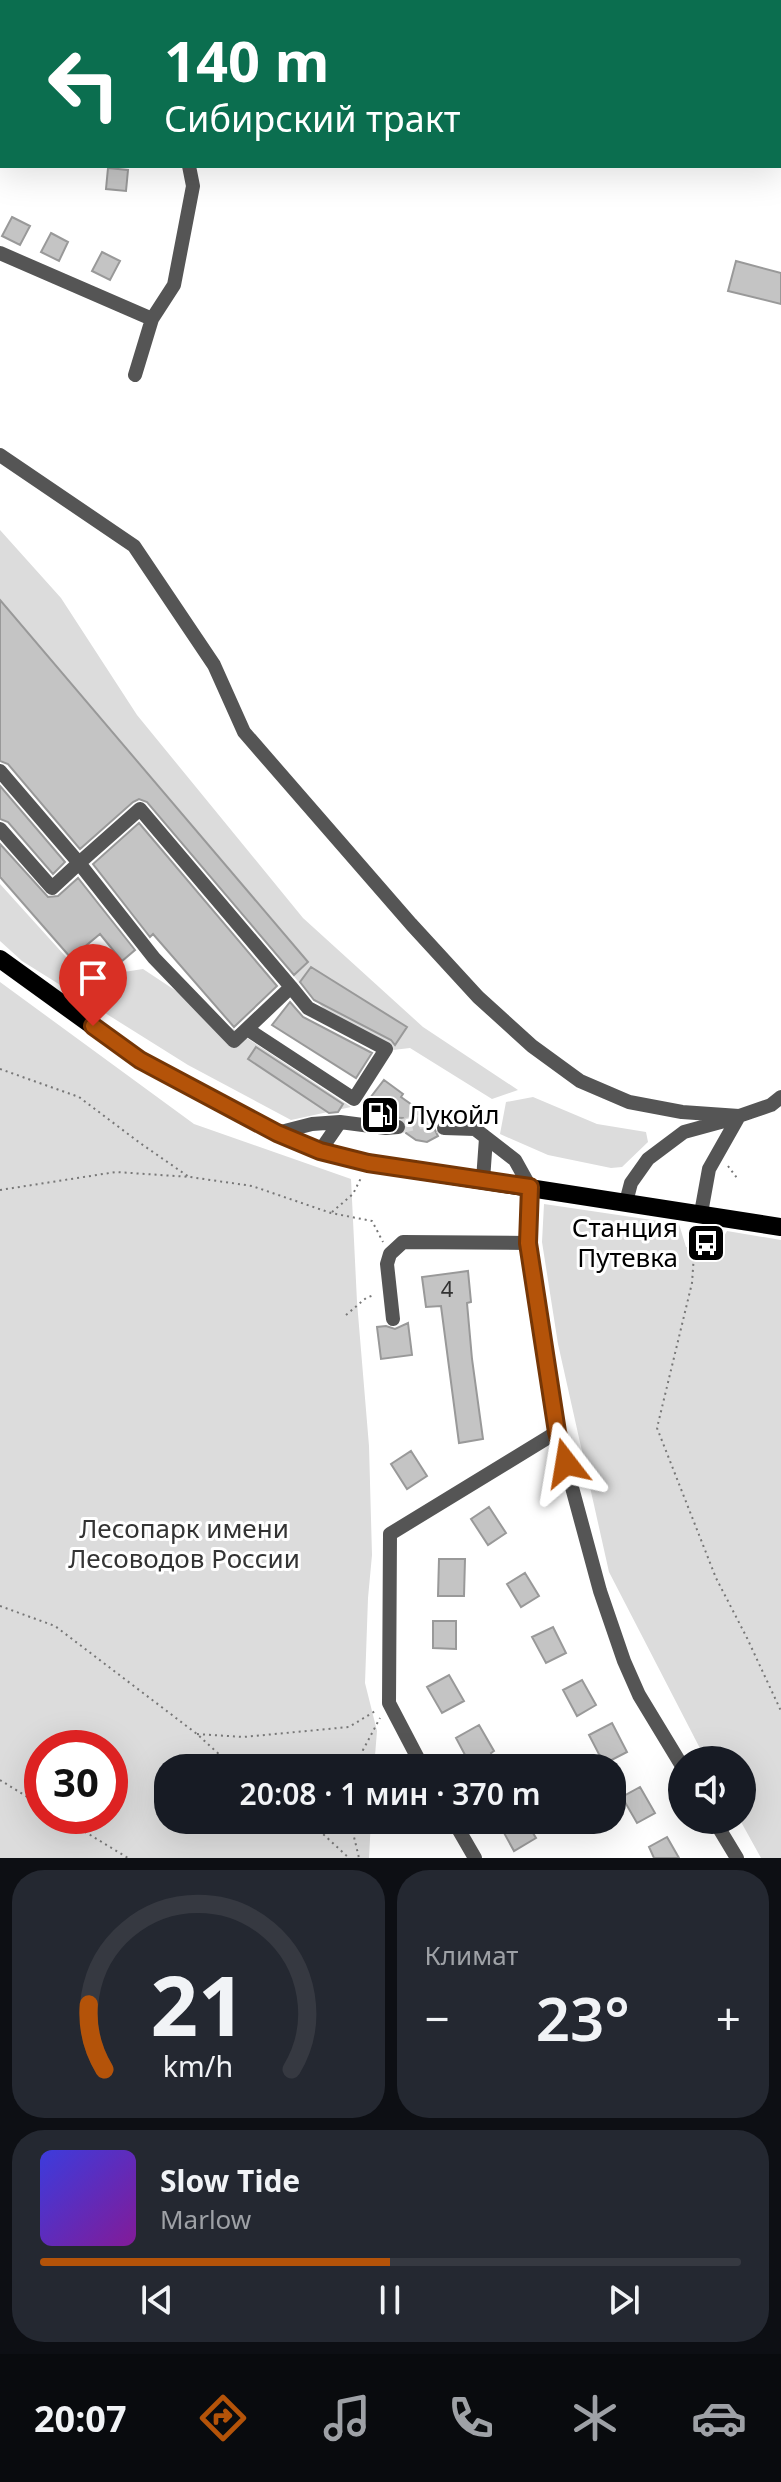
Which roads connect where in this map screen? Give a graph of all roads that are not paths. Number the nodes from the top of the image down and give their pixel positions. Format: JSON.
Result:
{"nodes":[{"id":1,"x":189,"y":168,"type":"edge"},
{"id":2,"x":0,"y":253,"type":"edge"},
{"id":3,"x":152,"y":319,"type":"junction"},
{"id":4,"x":135,"y":375,"type":"dead end"},
{"id":5,"x":0,"y":455,"type":"edge"},
{"id":6,"x":0,"y":771,"type":"edge"},
{"id":7,"x":0,"y":829,"type":"edge"},
{"id":8,"x":79,"y":863,"type":"junction"},
{"id":9,"x":0,"y":959,"type":"edge"},
{"id":10,"x":291,"y":987,"type":"junction"},
{"id":11,"x":247,"y":1029,"type":"junction"},
{"id":12,"x":781,"y":1097,"type":"edge"},
{"id":13,"x":739,"y":1116,"type":"junction"},
{"id":14,"x":340,"y":1122,"type":"junction"},
{"id":15,"x":398,"y":1127,"type":"tunnel mouth"},
{"id":16,"x":444,"y":1128,"type":"tunnel mouth"},
{"id":17,"x":277,"y":1133,"type":"junction"},
{"id":18,"x":486,"y":1138,"type":"junction"},
{"id":19,"x":320,"y":1151,"type":"junction"},
{"id":20,"x":483,"y":1180,"type":"junction"},
{"id":21,"x":530,"y":1187,"type":"junction"},
{"id":22,"x":626,"y":1202,"type":"junction"},
{"id":23,"x":701,"y":1213,"type":"junction"},
{"id":24,"x":781,"y":1227,"type":"edge"},
{"id":25,"x":528,"y":1243,"type":"junction"},
{"id":26,"x":393,"y":1319,"type":"dead end"},
{"id":27,"x":557,"y":1432,"type":"junction"},
{"id":28,"x":670,"y":1746,"type":"edge"},
{"id":29,"x":416,"y":1754,"type":"edge"},
{"id":30,"x":461,"y":1834,"type":"edge"},
{"id":31,"x":722,"y":1834,"type":"edge"},
{"id":32,"x":475,"y":1858,"type":"edge"},
{"id":33,"x":737,"y":1858,"type":"edge"}],
"edges":[{"from":1,"to":3,"type":"street"},
{"from":2,"to":3,"type":"street"},
{"from":3,"to":4,"type":"street"},
{"from":5,"to":13,"type":"street"},
{"from":6,"to":8,"type":"street"},
{"from":7,"to":8,"type":"street"},
{"from":8,"to":10,"type":"street"},
{"from":8,"to":11,"type":"street"},
{"from":9,"to":17,"type":"main road"},
{"from":10,"to":11,"type":"street"},
{"from":10,"to":11,"type":"street"},
{"from":12,"to":13,"type":"street"},
{"from":13,"to":22,"type":"street"},
{"from":13,"to":23,"type":"street"},
{"from":14,"to":15,"type":"street"},
{"from":14,"to":17,"type":"street"},
{"from":14,"to":19,"type":"street"},
{"from":16,"to":18,"type":"street"},
{"from":17,"to":19,"type":"main road"},
{"from":18,"to":20,"type":"street"},
{"from":18,"to":21,"type":"street"},
{"from":19,"to":20,"type":"main road"},
{"from":20,"to":21,"type":"main road"},
{"from":21,"to":22,"type":"main road"},
{"from":21,"to":25,"type":"street"},
{"from":22,"to":23,"type":"main road"},
{"from":23,"to":24,"type":"main road"},
{"from":25,"to":26,"type":"street"},
{"from":25,"to":27,"type":"street"},
{"from":27,"to":28,"type":"street"},
{"from":27,"to":29,"type":"street"},
{"from":30,"to":32,"type":"street"},
{"from":31,"to":33,"type":"street"}]}
